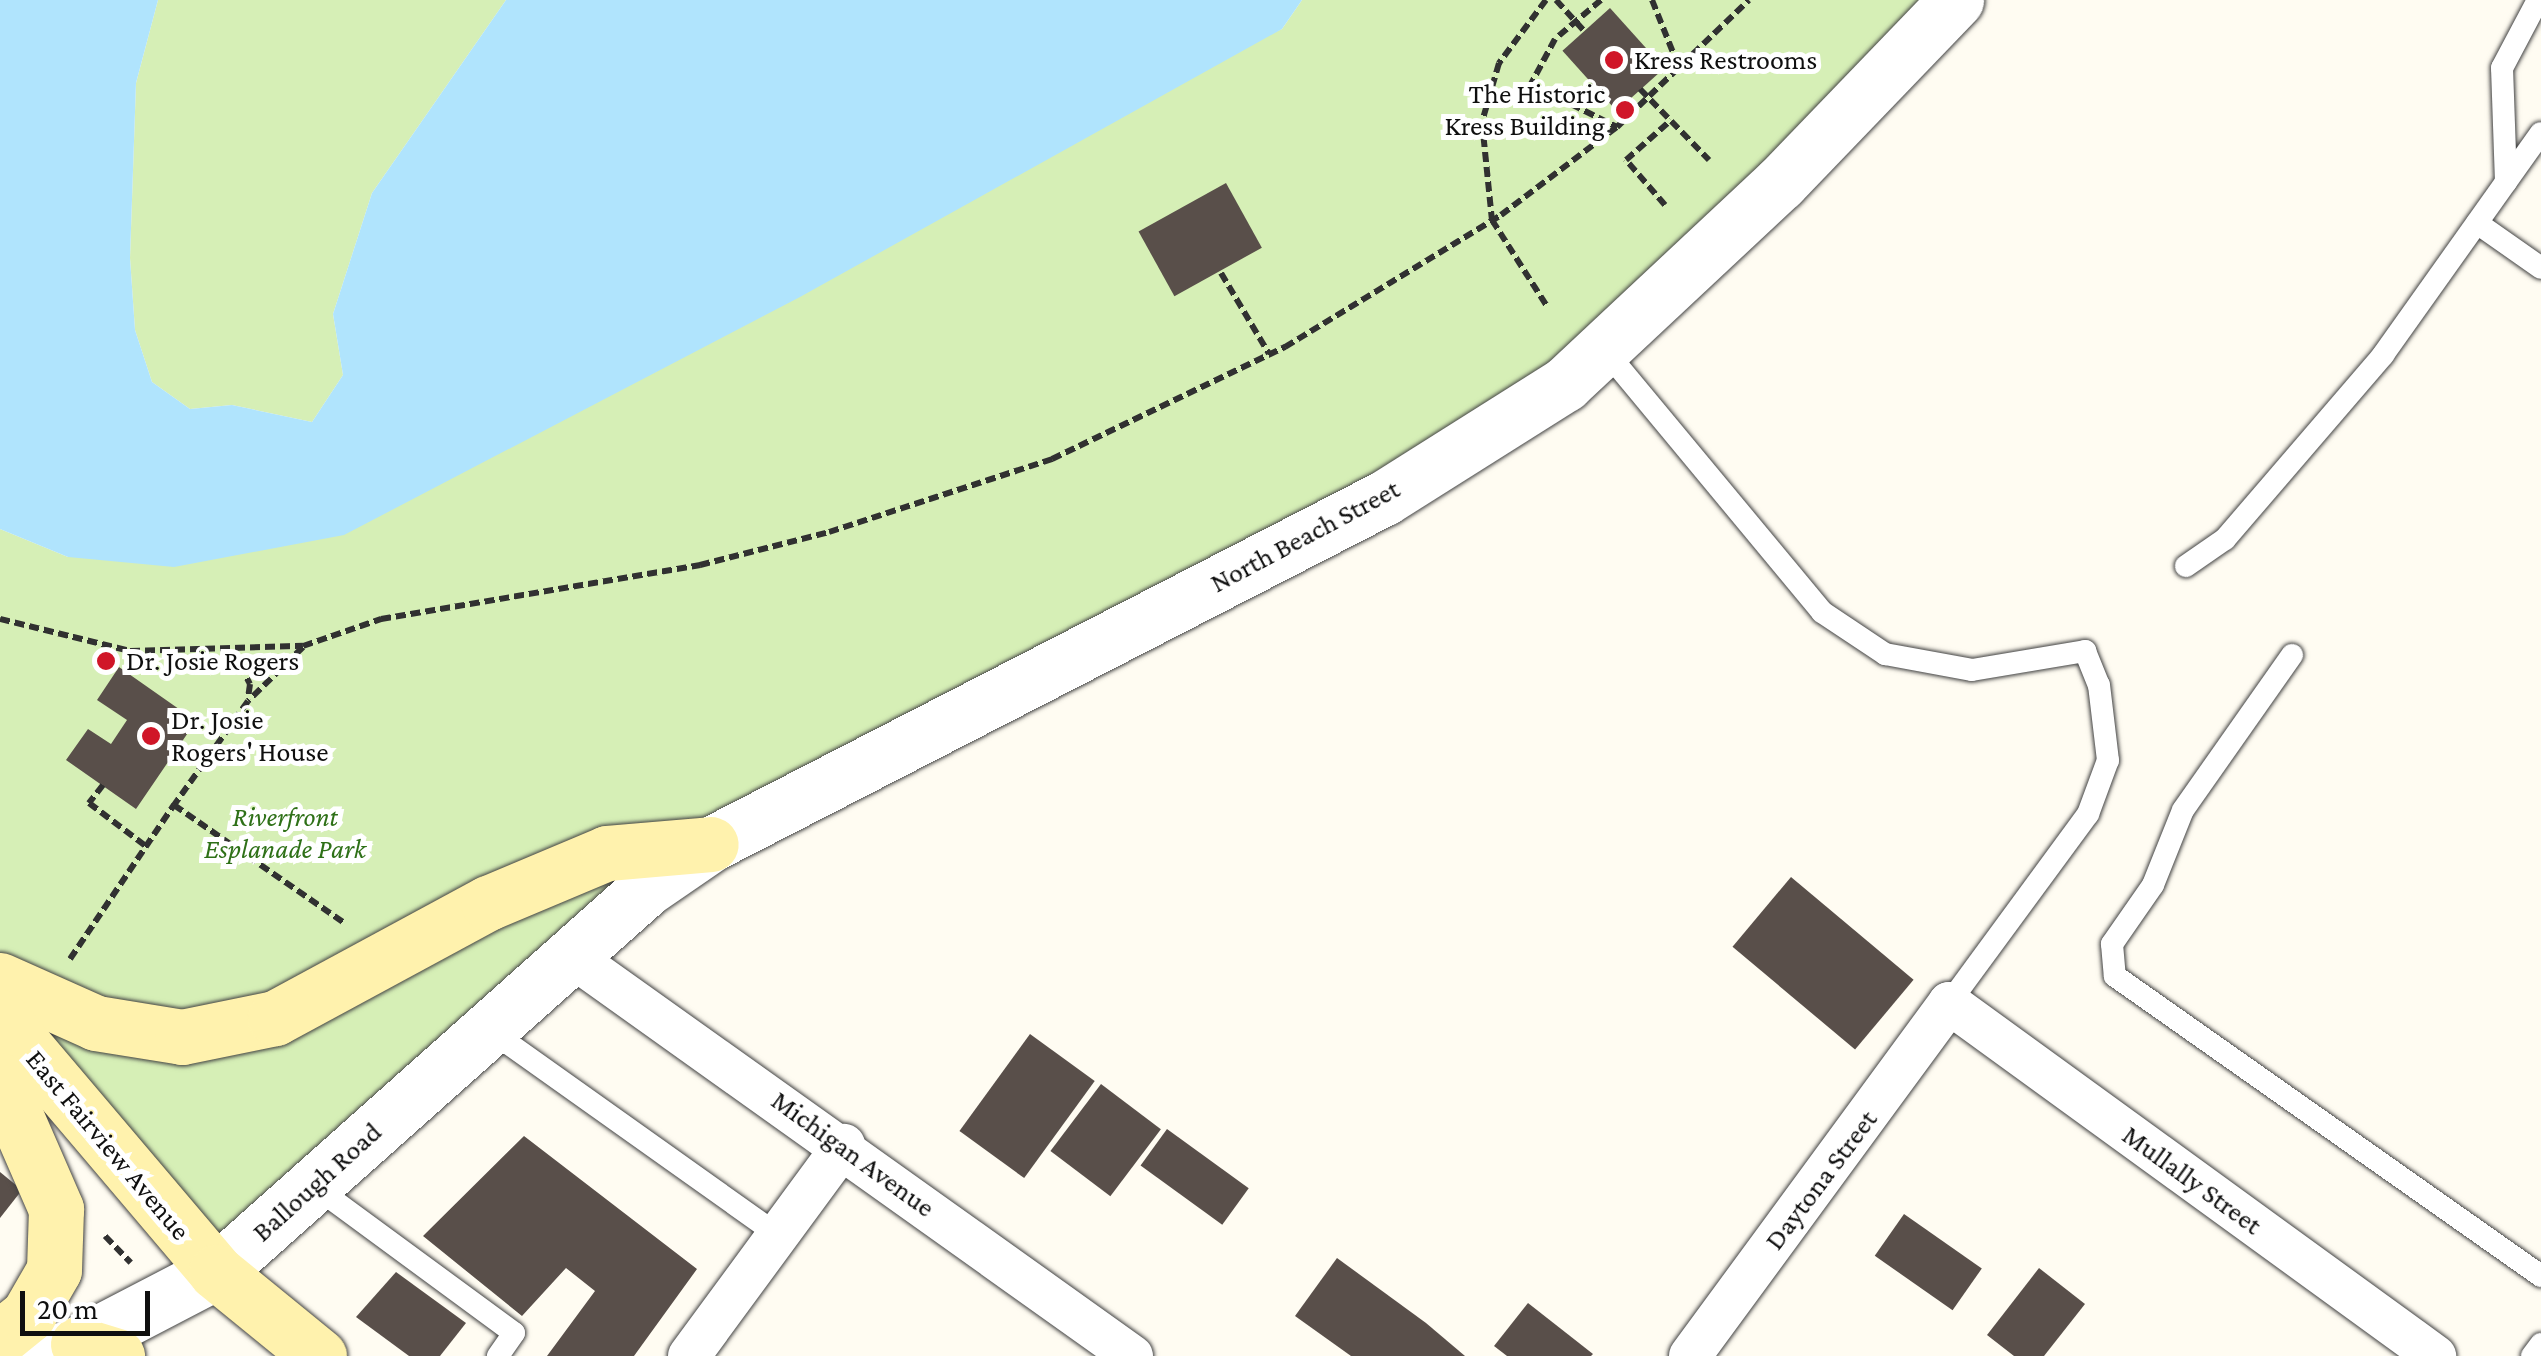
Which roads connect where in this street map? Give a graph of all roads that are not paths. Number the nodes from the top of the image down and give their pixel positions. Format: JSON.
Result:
{"nodes":[{"id":1,"x":1956,"y":0,"type":"edge"},
{"id":2,"x":2538,"y":0,"type":"edge"},
{"id":3,"x":2541,"y":133,"type":"edge"},
{"id":4,"x":2506,"y":182,"type":"junction"},
{"id":5,"x":2477,"y":223,"type":"junction"},
{"id":6,"x":2541,"y":268,"type":"edge"},
{"id":7,"x":1603,"y":348,"type":"junction"},
{"id":8,"x":2186,"y":566,"type":"dead end"},
{"id":9,"x":2292,"y":655,"type":"dead end"},
{"id":10,"x":710,"y":844,"type":"junction"},
{"id":11,"x":570,"y":956,"type":"junction"},
{"id":12,"x":0,"y":980,"type":"edge"},
{"id":13,"x":1949,"y":1003,"type":"junction"},
{"id":14,"x":0,"y":1017,"type":"edge"},
{"id":15,"x":488,"y":1028,"type":"junction"},
{"id":16,"x":0,"y":1080,"type":"edge"},
{"id":17,"x":844,"y":1146,"type":"junction"},
{"id":18,"x":313,"y":1185,"type":"junction"},
{"id":19,"x":778,"y":1235,"type":"junction"},
{"id":20,"x":216,"y":1272,"type":"junction"},
{"id":21,"x":2541,"y":1276,"type":"edge"},
{"id":22,"x":0,"y":1338,"type":"edge"},
{"id":23,"x":2541,"y":1344,"type":"edge"},
{"id":24,"x":74,"y":1352,"type":"edge"},
{"id":25,"x":319,"y":1356,"type":"edge"},
{"id":26,"x":498,"y":1356,"type":"edge"},
{"id":27,"x":689,"y":1356,"type":"edge"},
{"id":28,"x":1132,"y":1356,"type":"edge"},
{"id":29,"x":1690,"y":1356,"type":"edge"},
{"id":30,"x":2435,"y":1356,"type":"edge"},
{"id":31,"x":2532,"y":1356,"type":"edge"}],
"edges":[{"from":1,"to":7,"type":"street","name":"North Beach Street"},
{"from":2,"to":4,"type":"lane"},
{"from":3,"to":4,"type":"lane"},
{"from":4,"to":5,"type":"lane"},
{"from":5,"to":6,"type":"lane"},
{"from":5,"to":8,"type":"lane"},
{"from":7,"to":10,"type":"street","name":"North Beach Street"},
{"from":7,"to":13,"type":"lane"},
{"from":9,"to":21,"type":"lane"},
{"from":10,"to":11,"type":"street","name":"North Beach Street"},
{"from":10,"to":12,"type":"main road"},
{"from":11,"to":15,"type":"street","name":"Ballough Road"},
{"from":11,"to":17,"type":"street","name":"Michigan Avenue"},
{"from":13,"to":29,"type":"street","name":"Daytona Street"},
{"from":13,"to":30,"type":"street","name":"Mullally Street"},
{"from":14,"to":20,"type":"main road","name":"East Fairview Avenue"},
{"from":15,"to":18,"type":"street","name":"Ballough Road"},
{"from":15,"to":19,"type":"lane"},
{"from":16,"to":22,"type":"main road"},
{"from":17,"to":19,"type":"street"},
{"from":17,"to":28,"type":"street","name":"Michigan Avenue"},
{"from":18,"to":20,"type":"street","name":"Ballough Road"},
{"from":18,"to":26,"type":"lane"},
{"from":19,"to":27,"type":"street"},
{"from":20,"to":24,"type":"street","name":"Ballough Road"},
{"from":20,"to":25,"type":"main road","name":"East Fairview Avenue"},
{"from":23,"to":31,"type":"lane"}]}
